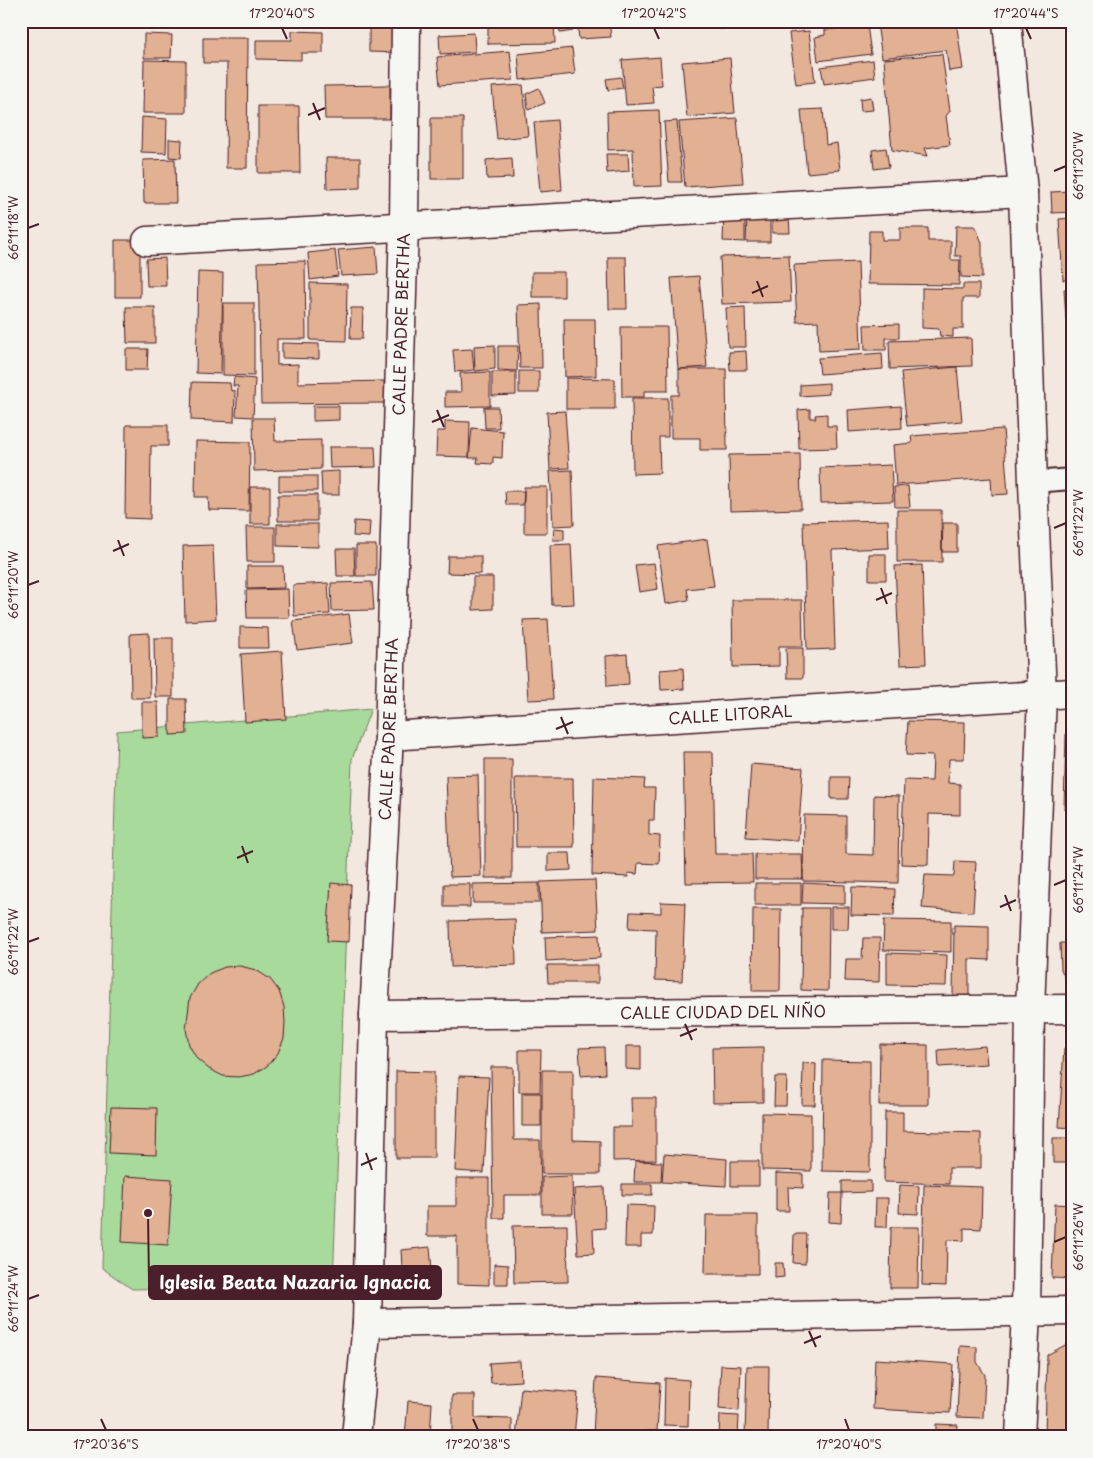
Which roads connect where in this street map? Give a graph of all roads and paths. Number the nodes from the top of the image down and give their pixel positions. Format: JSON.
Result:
{"nodes":[{"id":1,"x":406,"y":21,"type":"edge"},
{"id":2,"x":1007,"y":21,"type":"edge"},
{"id":3,"x":1023,"y":192,"type":"junction"},
{"id":4,"x":404,"y":225,"type":"junction"},
{"id":5,"x":148,"y":241,"type":"dead end"},
{"id":6,"x":1072,"y":479,"type":"edge"},
{"id":7,"x":1033,"y":482,"type":"junction"},
{"id":8,"x":1072,"y":693,"type":"edge"},
{"id":9,"x":1042,"y":695,"type":"junction"},
{"id":10,"x":389,"y":736,"type":"junction"},
{"id":11,"x":1072,"y":1009,"type":"edge"},
{"id":12,"x":1030,"y":1010,"type":"junction"},
{"id":13,"x":374,"y":1015,"type":"junction"},
{"id":14,"x":1026,"y":1312,"type":"junction"},
{"id":15,"x":1072,"y":1312,"type":"edge"},
{"id":16,"x":367,"y":1323,"type":"junction"},
{"id":17,"x":356,"y":1437,"type":"edge"},
{"id":18,"x":1020,"y":1437,"type":"edge"}],
"edges":[{"from":1,"to":4,"type":"street","name":"CALLE PADRE BERTHA"},
{"from":2,"to":3,"type":"street"},
{"from":3,"to":4,"type":"street"},
{"from":3,"to":7,"type":"street"},
{"from":4,"to":5,"type":"street"},
{"from":4,"to":10,"type":"street","name":"CALLE PADRE BERTHA"},
{"from":6,"to":7,"type":"lane"},
{"from":7,"to":9,"type":"street"},
{"from":8,"to":9,"type":"street","name":"CALLE LITORAL"},
{"from":9,"to":10,"type":"street","name":"CALLE LITORAL"},
{"from":9,"to":12,"type":"street"},
{"from":10,"to":13,"type":"street","name":"CALLE PADRE BERTHA"},
{"from":11,"to":12,"type":"street","name":"CALLE CIUDAD DEL NIÑO"},
{"from":12,"to":13,"type":"street","name":"CALLE CIUDAD DEL NIÑO"},
{"from":12,"to":14,"type":"street"},
{"from":13,"to":16,"type":"street","name":"CALLE PADRE BERTHA"},
{"from":14,"to":15,"type":"street"},
{"from":14,"to":16,"type":"street"},
{"from":14,"to":18,"type":"street"},
{"from":16,"to":17,"type":"street","name":"CALLE PADRE BERTHA"}]}
